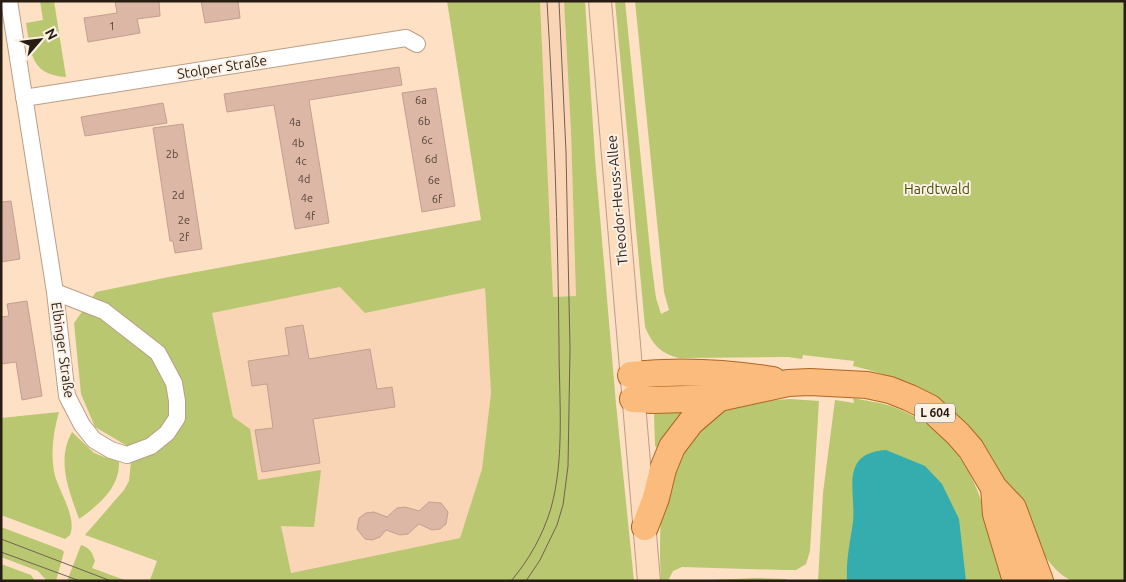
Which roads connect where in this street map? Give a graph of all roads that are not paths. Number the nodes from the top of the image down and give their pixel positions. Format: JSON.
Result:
{"nodes":[{"id":1,"x":9,"y":1,"type":"edge"},
{"id":2,"x":600,"y":1,"type":"edge"},
{"id":3,"x":418,"y":44,"type":"dead end"},
{"id":4,"x":24,"y":98,"type":"junction"},
{"id":5,"x":55,"y":292,"type":"junction"},
{"id":6,"x":799,"y":382,"type":"junction"},
{"id":7,"x":632,"y":387,"type":"junction"},
{"id":8,"x":719,"y":398,"type":"junction"},
{"id":9,"x":994,"y":488,"type":"junction"},
{"id":10,"x":645,"y":527,"type":"junction"},
{"id":11,"x":1036,"y":570,"type":"edge"},
{"id":12,"x":649,"y":581,"type":"edge"},
{"id":13,"x":1016,"y":581,"type":"edge"},
{"id":14,"x":1058,"y":581,"type":"edge"}],
"edges":[{"from":1,"to":4,"type":"street","name":"Elbinger Straße"},
{"from":2,"to":7,"type":"main road","name":"Theodor-Heuss-Allee"},
{"from":3,"to":4,"type":"street","name":"Stolper Straße"},
{"from":4,"to":5,"type":"street","name":"Elbinger Straße"},
{"from":5,"to":5,"type":"street","name":"Elbinger Straße"},
{"from":6,"to":7,"type":"main road","number":"L 604"},
{"from":6,"to":8,"type":"main road","number":"L 604"},
{"from":6,"to":9,"type":"main road","number":"L 604"},
{"from":7,"to":8,"type":"main road","number":"L 604"},
{"from":7,"to":10,"type":"main road","name":"Theodor-Heuss-Allee"},
{"from":8,"to":10,"type":"main road","number":"L 604"},
{"from":9,"to":11,"type":"main road","number":"L 604"},
{"from":9,"to":13,"type":"main road","number":"L 604"},
{"from":10,"to":12,"type":"main road","name":"Theodor-Heuss-Allee"},
{"from":11,"to":14,"type":"main road","number":"L 604"}]}
